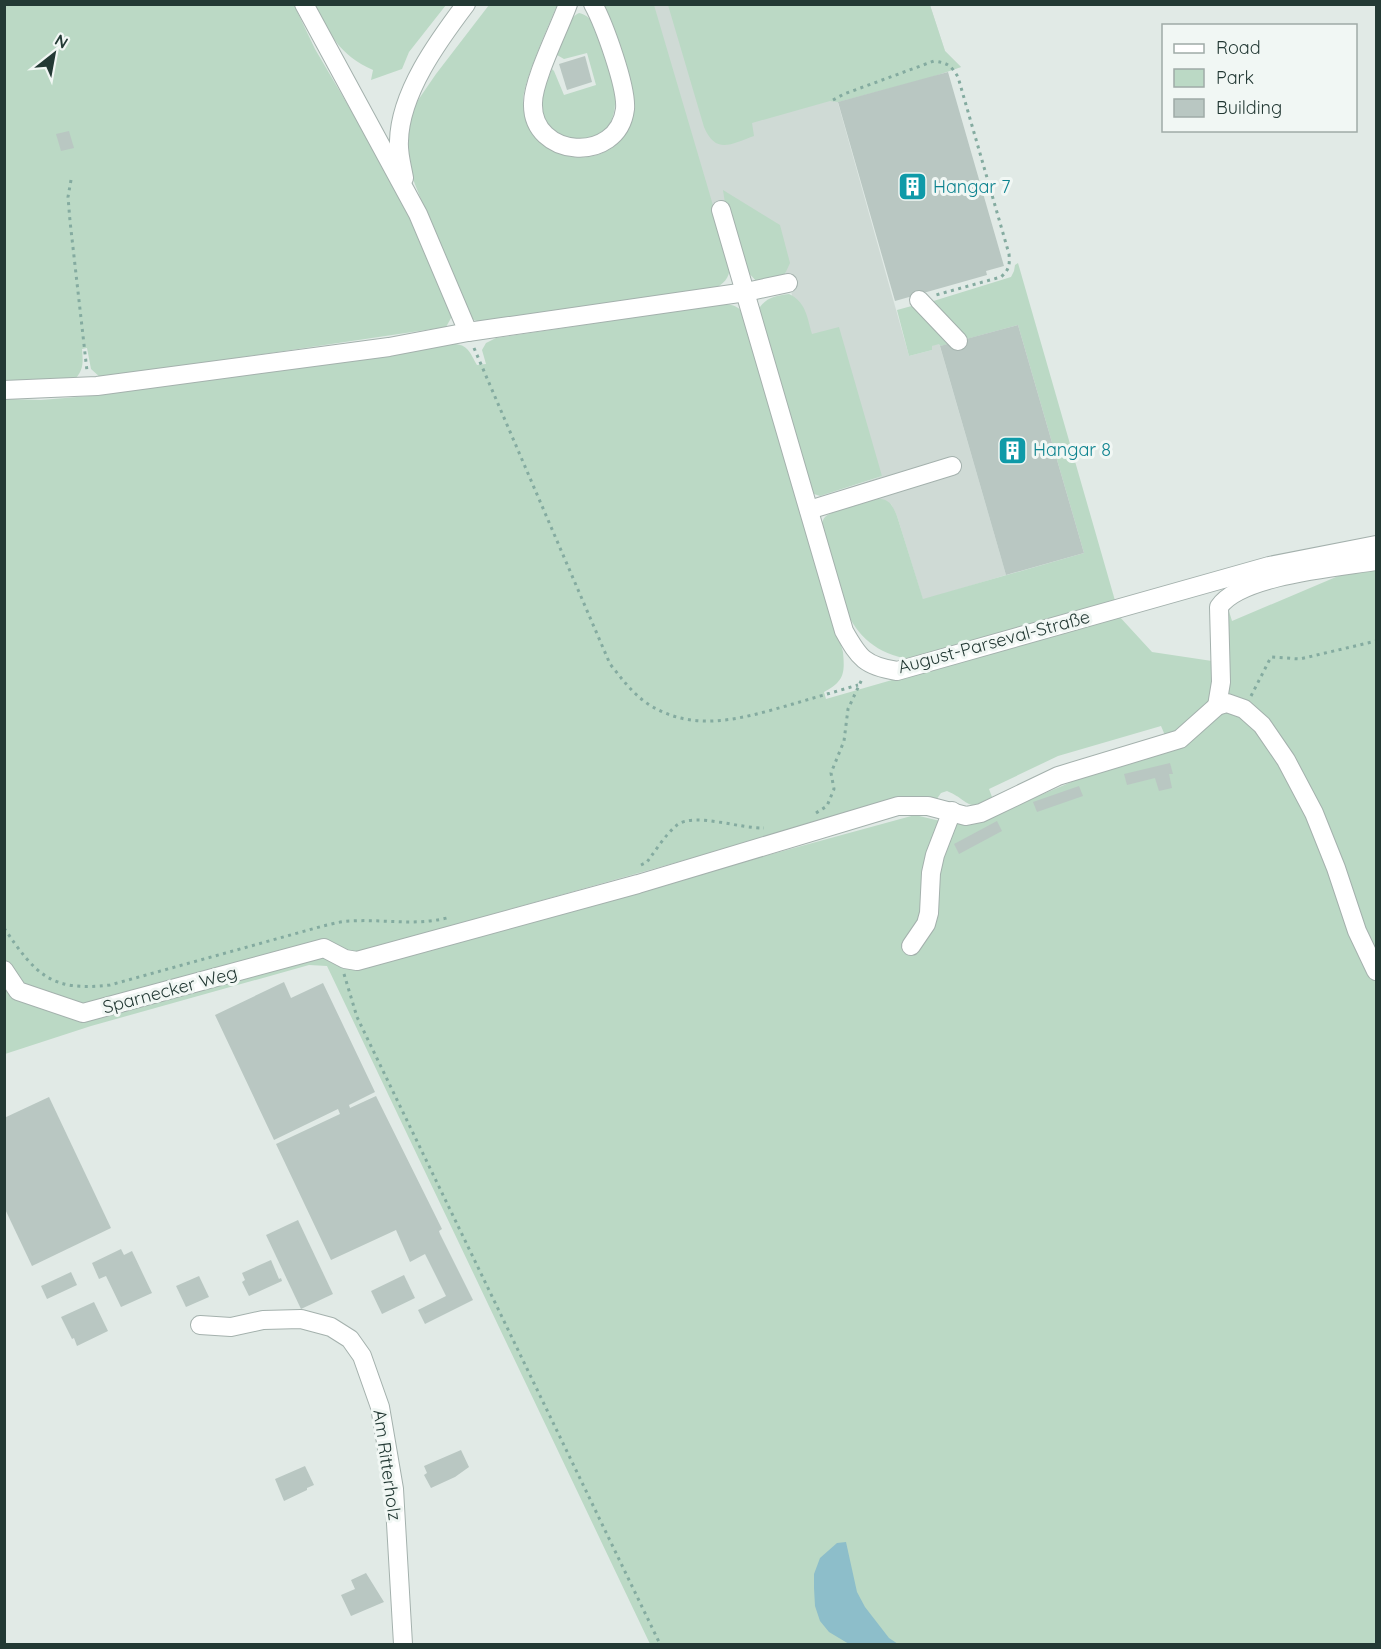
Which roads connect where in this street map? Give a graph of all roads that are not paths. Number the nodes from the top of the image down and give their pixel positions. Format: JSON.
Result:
{"nodes":[{"id":1,"x":304,"y":4,"type":"edge"},
{"id":2,"x":466,"y":4,"type":"edge"},
{"id":3,"x":568,"y":4,"type":"edge"},
{"id":4,"x":593,"y":4,"type":"edge"},
{"id":5,"x":406,"y":192,"type":"junction"},
{"id":6,"x":721,"y":210,"type":"dead end"},
{"id":7,"x":788,"y":283,"type":"dead end"},
{"id":8,"x":746,"y":292,"type":"junction"},
{"id":9,"x":920,"y":300,"type":"road end"},
{"id":10,"x":468,"y":332,"type":"junction"},
{"id":11,"x":958,"y":341,"type":"dead end"},
{"id":12,"x":4,"y":390,"type":"edge"},
{"id":13,"x":952,"y":466,"type":"dead end"},
{"id":14,"x":809,"y":510,"type":"junction"},
{"id":15,"x":1377,"y":545,"type":"edge"},
{"id":16,"x":1377,"y":561,"type":"edge"},
{"id":17,"x":1217,"y":706,"type":"junction"},
{"id":18,"x":952,"y":811,"type":"junction"},
{"id":19,"x":910,"y":946,"type":"dead end"},
{"id":20,"x":4,"y":970,"type":"edge"},
{"id":21,"x":1377,"y":971,"type":"edge"},
{"id":22,"x":200,"y":1325,"type":"dead end"},
{"id":23,"x":404,"y":1644,"type":"edge"}],
"edges":[{"from":1,"to":5,"type":"street"},
{"from":2,"to":5,"type":"street"},
{"from":3,"to":4,"type":"street"},
{"from":5,"to":10,"type":"street"},
{"from":6,"to":8,"type":"street","name":"August-Parseval-Straße"},
{"from":7,"to":8,"type":"street"},
{"from":8,"to":10,"type":"street"},
{"from":8,"to":14,"type":"street","name":"August-Parseval-Straße"},
{"from":9,"to":11,"type":"street"},
{"from":10,"to":12,"type":"street"},
{"from":13,"to":14,"type":"street"},
{"from":14,"to":15,"type":"street","name":"August-Parseval-Straße"},
{"from":16,"to":17,"type":"street"},
{"from":17,"to":18,"type":"street"},
{"from":17,"to":21,"type":"street"},
{"from":18,"to":19,"type":"street"},
{"from":18,"to":20,"type":"street","name":"Sparnecker Weg"},
{"from":22,"to":23,"type":"street","name":"Am Ritterholz"}]}
